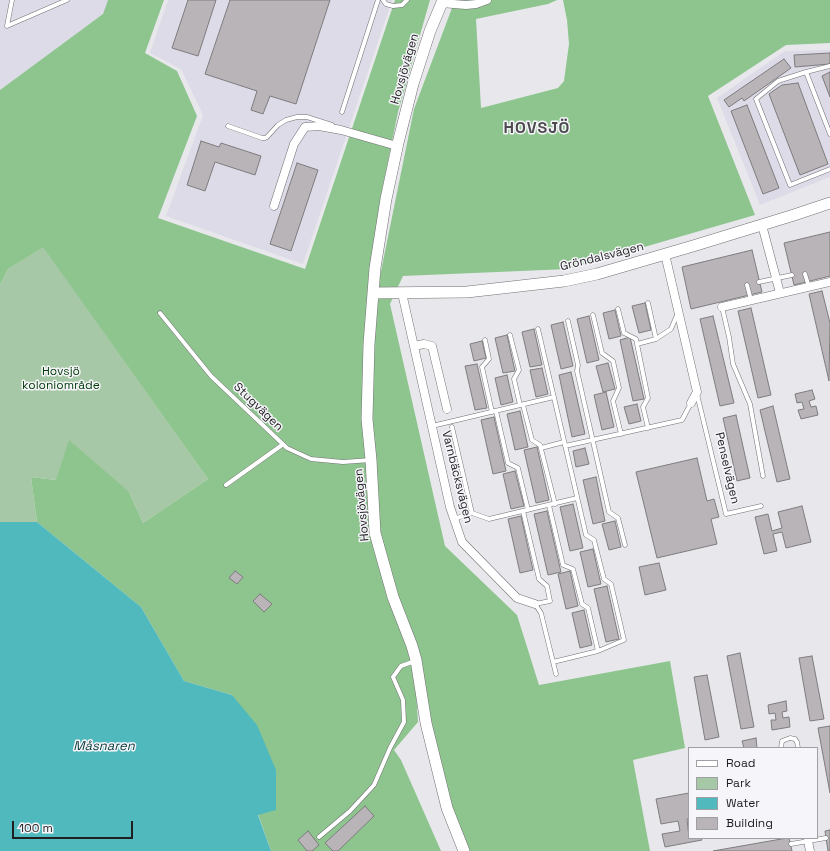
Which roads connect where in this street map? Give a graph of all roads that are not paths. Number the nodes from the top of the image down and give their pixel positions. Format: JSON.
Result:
{"nodes":[{"id":1,"x":12,"y":0,"type":"edge"},
{"id":2,"x":67,"y":0,"type":"edge"},
{"id":3,"x":378,"y":0,"type":"edge"},
{"id":4,"x":383,"y":0,"type":"edge"},
{"id":5,"x":407,"y":0,"type":"edge"},
{"id":6,"x":487,"y":0,"type":"edge"},
{"id":7,"x":442,"y":1,"type":"edge"},
{"id":8,"x":830,"y":66,"type":"edge"},
{"id":9,"x":806,"y":72,"type":"junction"},
{"id":10,"x":342,"y":112,"type":"dead end"},
{"id":11,"x":228,"y":126,"type":"dead end"},
{"id":12,"x":341,"y":130,"type":"junction"},
{"id":13,"x":830,"y":134,"type":"edge"},
{"id":14,"x":397,"y":146,"type":"junction"},
{"id":15,"x":830,"y":169,"type":"edge"},
{"id":16,"x":830,"y":203,"type":"edge"},
{"id":17,"x":274,"y":206,"type":"dead end"},
{"id":18,"x":762,"y":225,"type":"junction"},
{"id":19,"x":665,"y":254,"type":"junction"},
{"id":20,"x":805,"y":274,"type":"dead end"},
{"id":21,"x":792,"y":275,"type":"dead end"},
{"id":22,"x":776,"y":278,"type":"junction"},
{"id":23,"x":759,"y":282,"type":"dead end"},
{"id":24,"x":830,"y":282,"type":"edge"},
{"id":25,"x":747,"y":285,"type":"dead end"},
{"id":26,"x":809,"y":287,"type":"junction"},
{"id":27,"x":373,"y":293,"type":"junction"},
{"id":28,"x":402,"y":293,"type":"junction"},
{"id":29,"x":780,"y":293,"type":"junction"},
{"id":30,"x":751,"y":300,"type":"junction"},
{"id":31,"x":648,"y":303,"type":"dead end"},
{"id":32,"x":722,"y":307,"type":"joint"},
{"id":33,"x":618,"y":309,"type":"dead end"},
{"id":34,"x":160,"y":313,"type":"dead end"},
{"id":35,"x":678,"y":313,"type":"junction"},
{"id":36,"x":593,"y":315,"type":"dead end"},
{"id":37,"x":568,"y":321,"type":"dead end"},
{"id":38,"x":538,"y":329,"type":"dead end"},
{"id":39,"x":510,"y":335,"type":"dead end"},
{"id":40,"x":485,"y":340,"type":"dead end"},
{"id":41,"x":656,"y":340,"type":"junction"},
{"id":42,"x":637,"y":344,"type":"junction"},
{"id":43,"x":414,"y":346,"type":"junction"},
{"id":44,"x":697,"y":392,"type":"junction"},
{"id":45,"x":554,"y":398,"type":"junction"},
{"id":46,"x":691,"y":403,"type":"joint"},
{"id":47,"x":522,"y":405,"type":"junction"},
{"id":48,"x":447,"y":409,"type":"dead end"},
{"id":49,"x":494,"y":411,"type":"junction"},
{"id":50,"x":432,"y":426,"type":"junction"},
{"id":51,"x":452,"y":428,"type":"dead end"},
{"id":52,"x":648,"y":428,"type":"junction"},
{"id":53,"x":621,"y":434,"type":"junction"},
{"id":54,"x":592,"y":440,"type":"junction"},
{"id":55,"x":564,"y":444,"type":"junction"},
{"id":56,"x":282,"y":445,"type":"junction"},
{"id":57,"x":541,"y":448,"type":"junction"},
{"id":58,"x":371,"y":460,"type":"junction"},
{"id":59,"x":763,"y":476,"type":"dead end"},
{"id":60,"x":226,"y":485,"type":"dead end"},
{"id":61,"x":577,"y":498,"type":"junction"},
{"id":62,"x":555,"y":504,"type":"junction"},
{"id":63,"x":549,"y":505,"type":"junction"},
{"id":64,"x":761,"y":506,"type":"dead end"},
{"id":65,"x":528,"y":510,"type":"junction"},
{"id":66,"x":523,"y":511,"type":"junction"},
{"id":67,"x":472,"y":513,"type":"junction"},
{"id":68,"x":454,"y":519,"type":"junction"},
{"id":69,"x":625,"y":545,"type":"dead end"},
{"id":70,"x":536,"y":604,"type":"junction"},
{"id":71,"x":598,"y":651,"type":"junction"},
{"id":72,"x":416,"y":660,"type":"junction"},
{"id":73,"x":553,"y":662,"type":"junction"},
{"id":74,"x":556,"y":674,"type":"dead end"},
{"id":75,"x":781,"y":747,"type":"edge"},
{"id":76,"x":798,"y":747,"type":"edge"},
{"id":77,"x":319,"y":836,"type":"dead end"},
{"id":78,"x":826,"y":838,"type":"dead end"},
{"id":79,"x":818,"y":839,"type":"edge"},
{"id":80,"x":808,"y":840,"type":"edge"},
{"id":81,"x":791,"y":844,"type":"dead end"},
{"id":82,"x":464,"y":851,"type":"edge"},
{"id":83,"x":810,"y":851,"type":"edge"}],
"edges":[{"from":1,"to":2,"type":"lane"},
{"from":3,"to":10,"type":"lane"},
{"from":4,"to":5,"type":"lane"},
{"from":6,"to":7,"type":"street"},
{"from":7,"to":14,"type":"street","name":"Hovsjövägen"},
{"from":8,"to":9,"type":"lane"},
{"from":9,"to":13,"type":"lane"},
{"from":9,"to":15,"type":"lane"},
{"from":11,"to":12,"type":"lane"},
{"from":12,"to":14,"type":"street"},
{"from":12,"to":17,"type":"street"},
{"from":14,"to":27,"type":"street","name":"Hovsjövägen"},
{"from":16,"to":18,"type":"street","name":"Gröndalsvägen"},
{"from":18,"to":19,"type":"street","name":"Gröndalsvägen"},
{"from":18,"to":22,"type":"street"},
{"from":19,"to":28,"type":"street","name":"Gröndalsvägen"},
{"from":19,"to":35,"type":"street","name":"Penselvägen"},
{"from":20,"to":26,"type":"lane"},
{"from":21,"to":22,"type":"lane"},
{"from":22,"to":23,"type":"lane"},
{"from":22,"to":29,"type":"street"},
{"from":24,"to":26,"type":"street"},
{"from":25,"to":30,"type":"lane"},
{"from":26,"to":29,"type":"street"},
{"from":27,"to":28,"type":"street","name":"Gröndalsvägen"},
{"from":27,"to":58,"type":"street","name":"Hovsjövägen"},
{"from":28,"to":43,"type":"street","name":"Varnbäcksvägen"},
{"from":29,"to":30,"type":"street"},
{"from":30,"to":32,"type":"street"},
{"from":31,"to":41,"type":"lane"},
{"from":32,"to":59,"type":"lane"},
{"from":33,"to":42,"type":"lane"},
{"from":34,"to":56,"type":"lane","name":"Stugvägen"},
{"from":35,"to":41,"type":"lane"},
{"from":35,"to":44,"type":"street","name":"Penselvägen"},
{"from":36,"to":53,"type":"lane"},
{"from":37,"to":54,"type":"lane"},
{"from":38,"to":45,"type":"lane"},
{"from":39,"to":47,"type":"lane"},
{"from":40,"to":49,"type":"lane"},
{"from":41,"to":42,"type":"lane"},
{"from":42,"to":52,"type":"lane"},
{"from":43,"to":48,"type":"street"},
{"from":43,"to":50,"type":"street","name":"Varnbäcksvägen"},
{"from":44,"to":46,"type":"street"},
{"from":44,"to":64,"type":"lane","name":"Penselvägen"},
{"from":45,"to":47,"type":"lane"},
{"from":45,"to":55,"type":"lane"},
{"from":46,"to":52,"type":"lane"},
{"from":47,"to":49,"type":"lane"},
{"from":47,"to":57,"type":"lane"},
{"from":49,"to":50,"type":"lane"},
{"from":49,"to":65,"type":"lane"},
{"from":50,"to":68,"type":"street","name":"Varnbäcksvägen"},
{"from":51,"to":67,"type":"lane"},
{"from":52,"to":53,"type":"lane"},
{"from":53,"to":54,"type":"lane"},
{"from":54,"to":55,"type":"lane"},
{"from":54,"to":69,"type":"lane"},
{"from":55,"to":57,"type":"lane"},
{"from":55,"to":61,"type":"lane"},
{"from":56,"to":58,"type":"lane","name":"Stugvägen"},
{"from":56,"to":60,"type":"lane"},
{"from":57,"to":62,"type":"lane"},
{"from":58,"to":72,"type":"street","name":"Hovsjövägen"},
{"from":61,"to":62,"type":"lane"},
{"from":61,"to":71,"type":"lane"},
{"from":62,"to":63,"type":"lane"},
{"from":63,"to":65,"type":"lane"},
{"from":63,"to":71,"type":"lane"},
{"from":65,"to":66,"type":"lane"},
{"from":66,"to":67,"type":"lane"},
{"from":66,"to":70,"type":"lane"},
{"from":67,"to":68,"type":"lane"},
{"from":68,"to":70,"type":"street","name":"Varnbäcksvägen"},
{"from":70,"to":73,"type":"lane"},
{"from":71,"to":73,"type":"lane"},
{"from":72,"to":77,"type":"lane"},
{"from":72,"to":82,"type":"street","name":"Hovsjövägen"},
{"from":73,"to":74,"type":"lane"},
{"from":75,"to":76,"type":"lane"},
{"from":78,"to":79,"type":"lane"},
{"from":80,"to":81,"type":"lane"},
{"from":80,"to":83,"type":"street"}]}
